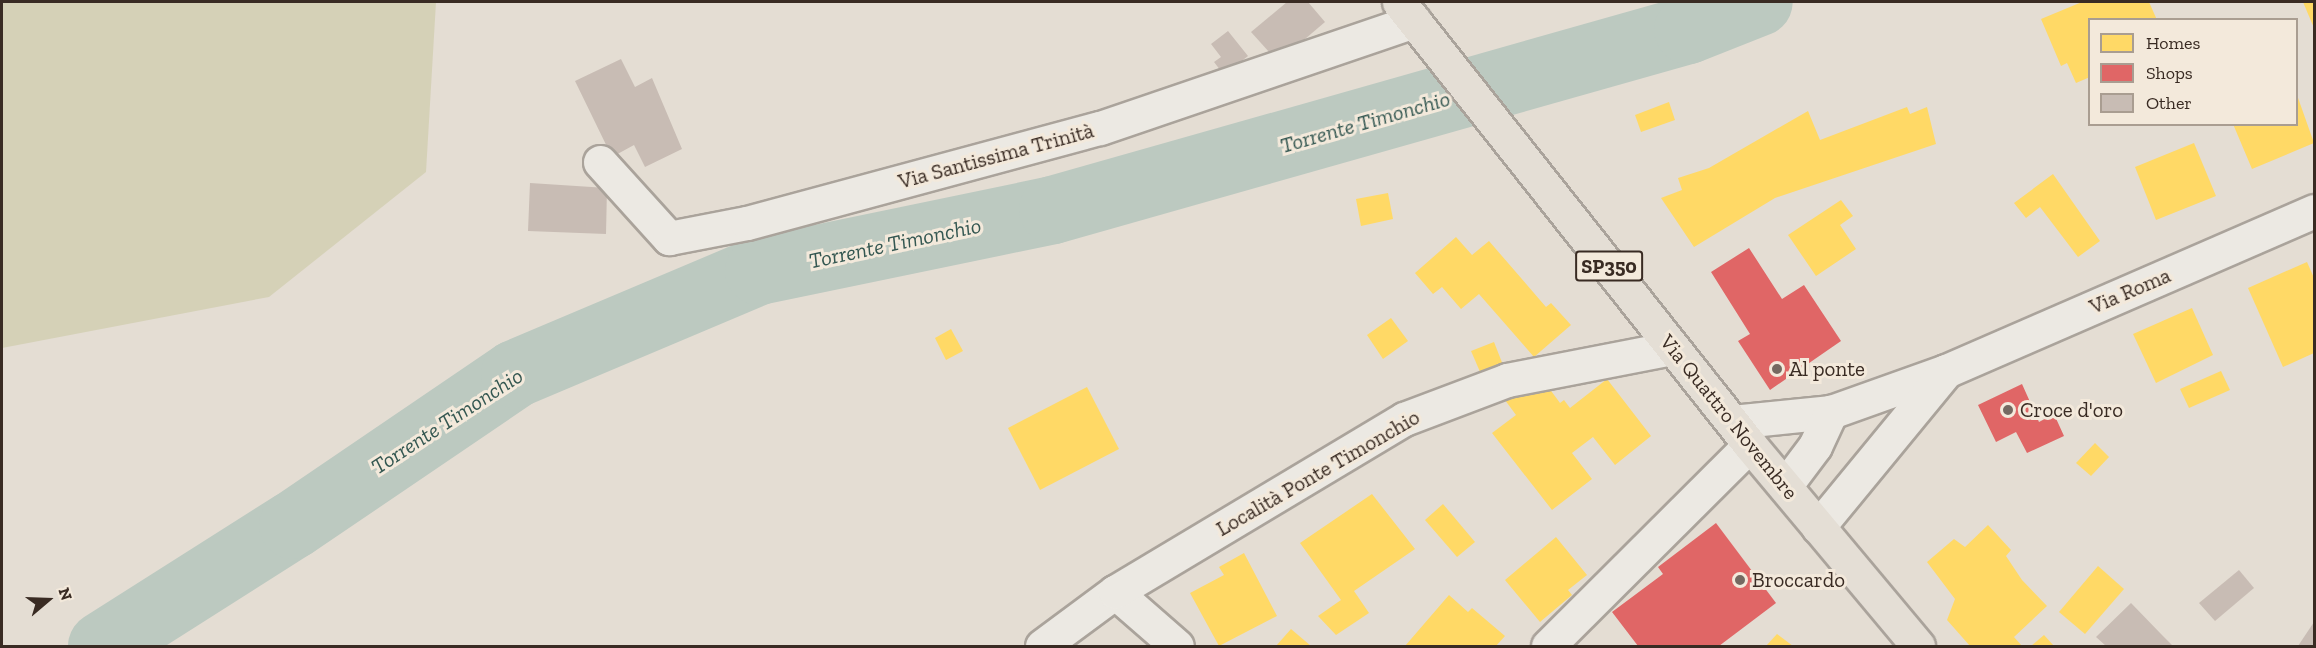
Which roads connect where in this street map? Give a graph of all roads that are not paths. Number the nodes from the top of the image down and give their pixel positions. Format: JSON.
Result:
{"nodes":[{"id":1,"x":1411,"y":17,"type":"edge"},
{"id":2,"x":600,"y":162,"type":"dead end"},
{"id":3,"x":1545,"y":184,"type":"joint"},
{"id":4,"x":2314,"y":212,"type":"edge"},
{"id":5,"x":1672,"y":348,"type":"junction"},
{"id":6,"x":1946,"y":371,"type":"junction"},
{"id":7,"x":1831,"y":412,"type":"junction"},
{"id":8,"x":1741,"y":434,"type":"junction"},
{"id":9,"x":1785,"y":486,"type":"junction"},
{"id":10,"x":1818,"y":527,"type":"junction"},
{"id":11,"x":1116,"y":592,"type":"junction"},
{"id":12,"x":1042,"y":646,"type":"edge"},
{"id":13,"x":1177,"y":646,"type":"edge"},
{"id":14,"x":1548,"y":646,"type":"edge"},
{"id":15,"x":1918,"y":646,"type":"edge"}],
"edges":[{"from":1,"to":2,"type":"street","name":"Via Santissima Trinità"},
{"from":1,"to":3,"type":"main road","name":"Via Santissima Trinità","number":"SP350"},
{"from":3,"to":5,"type":"main road","name":"Via Quattro Novembre","number":"SP350"},
{"from":4,"to":6,"type":"street","name":"Via Roma"},
{"from":5,"to":8,"type":"main road","name":"Via Quattro Novembre","number":"SP350"},
{"from":5,"to":11,"type":"street","name":"Località Ponte Timonchio"},
{"from":6,"to":7,"type":"street","name":"Via Roma"},
{"from":6,"to":10,"type":"street","name":"Via Roma"},
{"from":7,"to":8,"type":"street","name":"Via Roma"},
{"from":7,"to":9,"type":"street"},
{"from":8,"to":9,"type":"main road","name":"Via Quattro Novembre","number":"SP350"},
{"from":8,"to":14,"type":"street"},
{"from":9,"to":10,"type":"main road","name":"Via Quattro Novembre","number":"SP350"},
{"from":10,"to":15,"type":"main road","name":"Via Quattro Novembre","number":"SP350"},
{"from":11,"to":12,"type":"street","name":"Località Ponte Timonchio"},
{"from":11,"to":13,"type":"street"}]}
